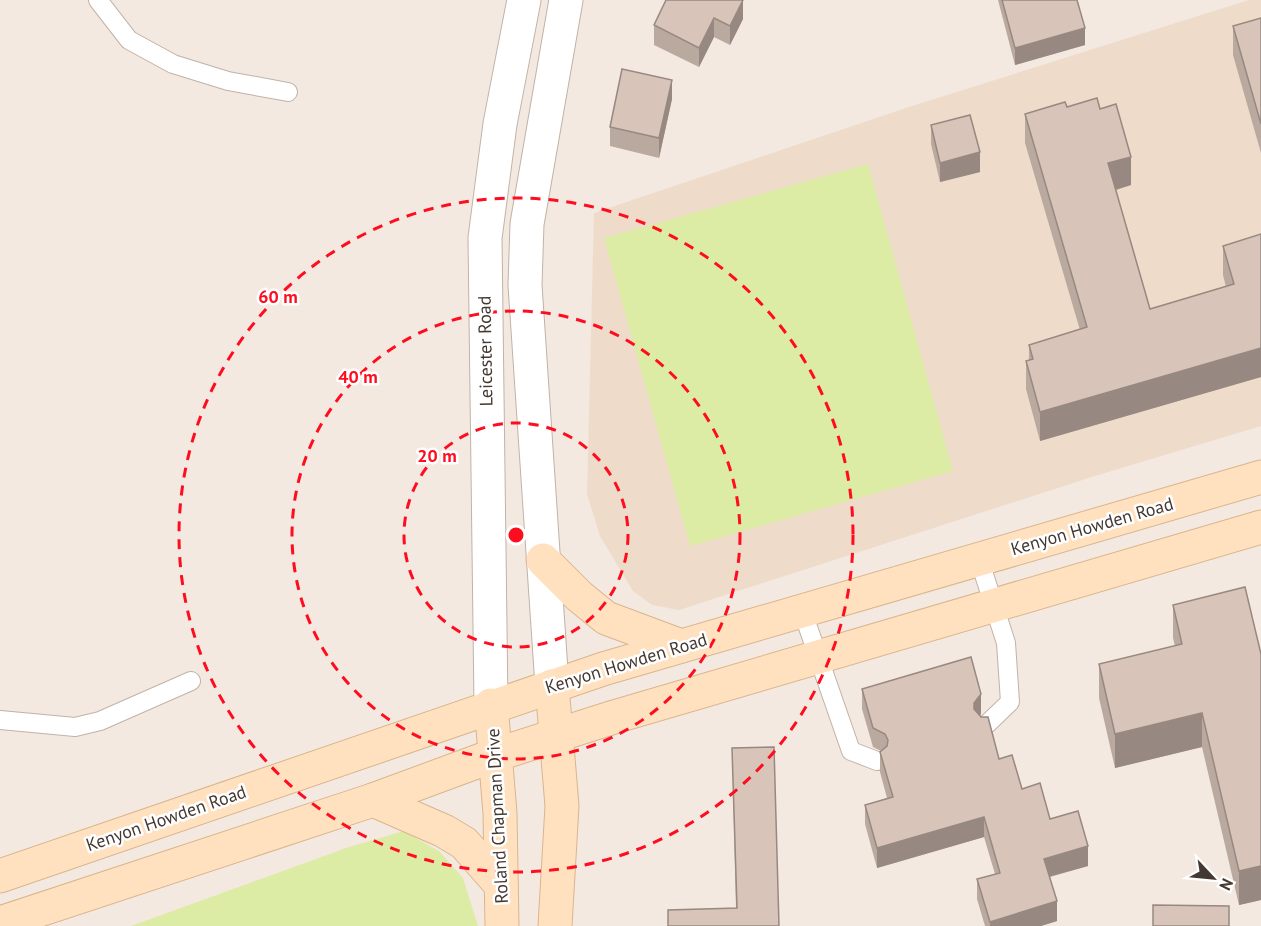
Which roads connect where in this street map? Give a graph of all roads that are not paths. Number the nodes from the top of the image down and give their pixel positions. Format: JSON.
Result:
{"nodes":[{"id":1,"x":98,"y":0,"type":"edge"},
{"id":2,"x":524,"y":0,"type":"edge"},
{"id":3,"x":566,"y":0,"type":"edge"},
{"id":4,"x":288,"y":92,"type":"dead end"},
{"id":5,"x":1261,"y":477,"type":"edge"},
{"id":6,"x":1116,"y":518,"type":"junction"},
{"id":7,"x":1261,"y":527,"type":"edge"},
{"id":8,"x":979,"y":559,"type":"junction"},
{"id":9,"x":543,"y":560,"type":"junction"},
{"id":10,"x":1129,"y":565,"type":"junction"},
{"id":11,"x":995,"y":605,"type":"junction"},
{"id":12,"x":802,"y":610,"type":"junction"},
{"id":13,"x":681,"y":646,"type":"junction"},
{"id":14,"x":817,"y":657,"type":"junction"},
{"id":15,"x":191,"y":681,"type":"dead end"},
{"id":16,"x":552,"y":686,"type":"junction"},
{"id":17,"x":492,"y":705,"type":"junction"},
{"id":18,"x":0,"y":720,"type":"edge"},
{"id":19,"x":985,"y":726,"type":"edge"},
{"id":20,"x":556,"y":735,"type":"junction"},
{"id":21,"x":495,"y":755,"type":"junction"},
{"id":22,"x":877,"y":761,"type":"dead end"},
{"id":23,"x":373,"y":800,"type":"junction"},
{"id":24,"x":0,"y":876,"type":"edge"},
{"id":25,"x":501,"y":885,"type":"junction"},
{"id":26,"x":0,"y":923,"type":"edge"},
{"id":27,"x":502,"y":926,"type":"edge"},
{"id":28,"x":555,"y":926,"type":"edge"}],
"edges":[{"from":1,"to":4,"type":"lane"},
{"from":2,"to":17,"type":"street","name":"Leicester Road"},
{"from":3,"to":9,"type":"street"},
{"from":5,"to":6,"type":"street","name":"Kenyon Howden Road"},
{"from":6,"to":8,"type":"street","name":"Kenyon Howden Road"},
{"from":6,"to":10,"type":"street"},
{"from":7,"to":10,"type":"street"},
{"from":8,"to":11,"type":"lane"},
{"from":8,"to":12,"type":"street","name":"Kenyon Howden Road"},
{"from":9,"to":13,"type":"street"},
{"from":9,"to":16,"type":"street"},
{"from":10,"to":11,"type":"street"},
{"from":11,"to":14,"type":"street"},
{"from":11,"to":19,"type":"lane"},
{"from":12,"to":13,"type":"street","name":"Kenyon Howden Road"},
{"from":12,"to":14,"type":"lane"},
{"from":13,"to":16,"type":"street","name":"Kenyon Howden Road"},
{"from":14,"to":20,"type":"street"},
{"from":14,"to":22,"type":"lane"},
{"from":15,"to":18,"type":"lane"},
{"from":16,"to":17,"type":"street","name":"Kenyon Howden Road"},
{"from":16,"to":20,"type":"street"},
{"from":17,"to":21,"type":"street","name":"Roland Chapman Drive"},
{"from":17,"to":24,"type":"street","name":"Kenyon Howden Road"},
{"from":20,"to":21,"type":"street"},
{"from":20,"to":28,"type":"street"},
{"from":21,"to":23,"type":"street"},
{"from":21,"to":25,"type":"street","name":"Roland Chapman Drive"},
{"from":23,"to":25,"type":"street"},
{"from":23,"to":26,"type":"street"},
{"from":25,"to":27,"type":"street","name":"Roland Chapman Drive"}]}
